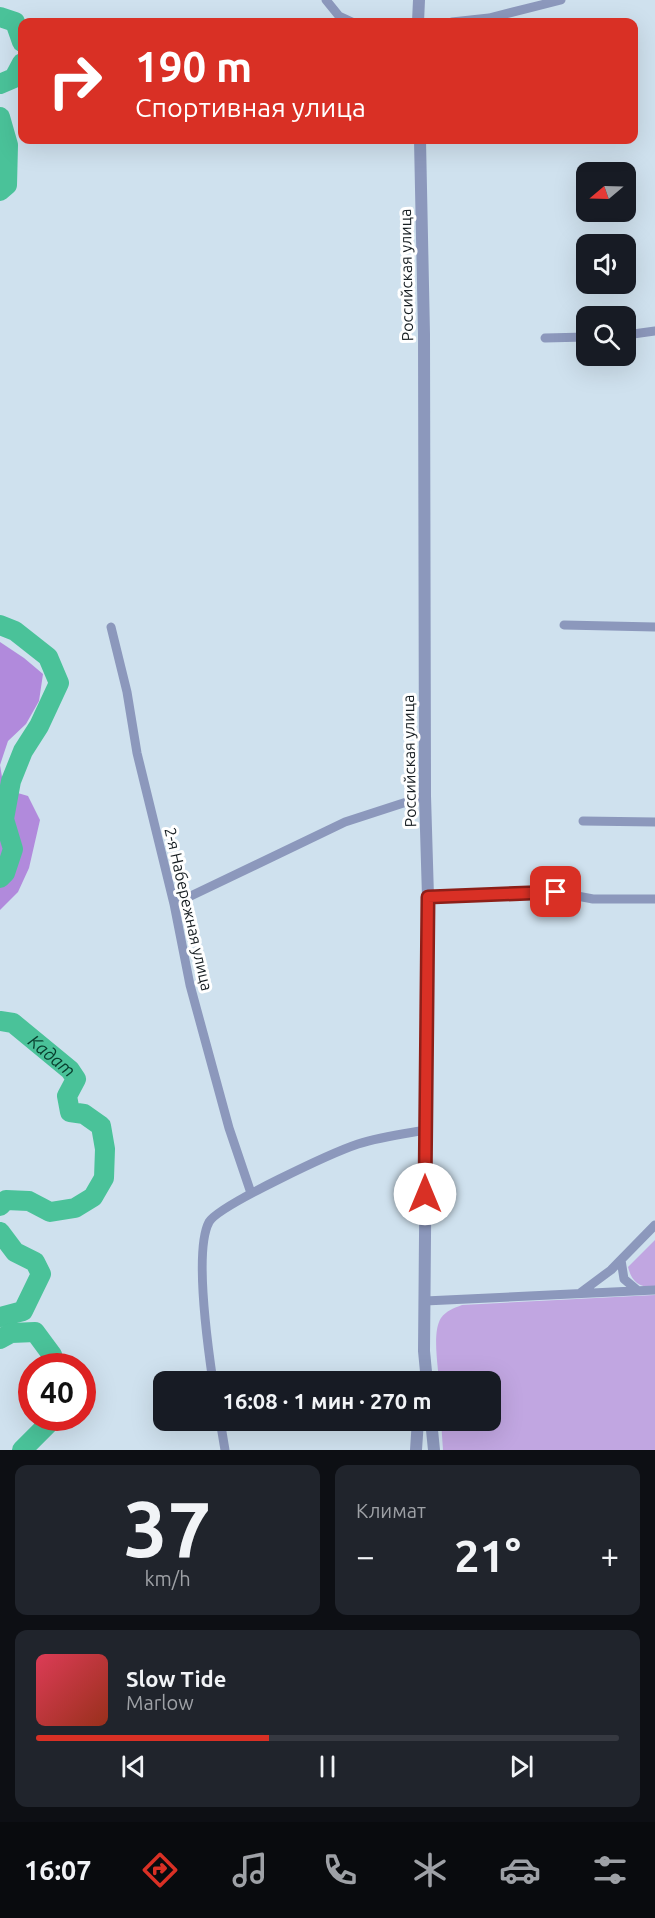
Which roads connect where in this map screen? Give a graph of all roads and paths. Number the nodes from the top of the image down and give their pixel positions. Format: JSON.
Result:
{"nodes":[{"id":1,"x":326,"y":0,"type":"edge"},
{"id":2,"x":419,"y":0,"type":"edge"},
{"id":3,"x":561,"y":0,"type":"edge"},
{"id":4,"x":343,"y":18,"type":"edge"},
{"id":5,"x":418,"y":18,"type":"edge"},
{"id":6,"x":489,"y":18,"type":"edge"},
{"id":7,"x":420,"y":144,"type":"edge"},
{"id":8,"x":655,"y":331,"type":"edge"},
{"id":9,"x":636,"y":333,"type":"edge"},
{"id":10,"x":576,"y":337,"type":"edge"},
{"id":11,"x":544,"y":338,"type":"dead end"},
{"id":12,"x":564,"y":625,"type":"dead end"},
{"id":13,"x":111,"y":627,"type":"dead end"},
{"id":14,"x":655,"y":627,"type":"edge"},
{"id":15,"x":425,"y":796,"type":"junction"},
{"id":16,"x":583,"y":821,"type":"dead end"},
{"id":17,"x":655,"y":822,"type":"edge"},
{"id":18,"x":428,"y":897,"type":"junction"},
{"id":19,"x":655,"y":899,"type":"edge"},
{"id":20,"x":174,"y":904,"type":"junction"},
{"id":21,"x":426,"y":1130,"type":"junction"},
{"id":22,"x":252,"y":1193,"type":"junction"},
{"id":23,"x":655,"y":1225,"type":"edge"},
{"id":24,"x":621,"y":1260,"type":"junction"},
{"id":25,"x":637,"y":1290,"type":"junction"},
{"id":26,"x":655,"y":1290,"type":"edge"},
{"id":27,"x":580,"y":1293,"type":"junction"},
{"id":28,"x":425,"y":1301,"type":"junction"},
{"id":29,"x":424,"y":1351,"type":"junction"},
{"id":30,"x":212,"y":1371,"type":"edge"},
{"id":31,"x":422,"y":1371,"type":"edge"},
{"id":32,"x":426,"y":1371,"type":"edge"},
{"id":33,"x":222,"y":1431,"type":"edge"},
{"id":34,"x":417,"y":1431,"type":"edge"},
{"id":35,"x":432,"y":1431,"type":"edge"},
{"id":36,"x":225,"y":1450,"type":"edge"},
{"id":37,"x":416,"y":1450,"type":"edge"},
{"id":38,"x":434,"y":1450,"type":"edge"}],
"edges":[{"from":1,"to":4,"type":"street"},
{"from":2,"to":5,"type":"street"},
{"from":3,"to":6,"type":"street"},
{"from":7,"to":15,"type":"street","name":"Российская улица"},
{"from":8,"to":9,"type":"street"},
{"from":10,"to":11,"type":"street"},
{"from":12,"to":14,"type":"street"},
{"from":13,"to":20,"type":"street","name":"2-я Набережная улица"},
{"from":15,"to":18,"type":"street","name":"Российская улица"},
{"from":15,"to":20,"type":"street"},
{"from":16,"to":17,"type":"street"},
{"from":18,"to":19,"type":"street"},
{"from":18,"to":21,"type":"street","name":"Российская улица"},
{"from":20,"to":22,"type":"street","name":"2-я Набережная улица"},
{"from":21,"to":22,"type":"street"},
{"from":21,"to":28,"type":"street","name":"Российская улица"},
{"from":22,"to":30,"type":"street"},
{"from":23,"to":24,"type":"street"},
{"from":24,"to":25,"type":"street"},
{"from":24,"to":27,"type":"street"},
{"from":25,"to":26,"type":"street"},
{"from":25,"to":27,"type":"street"},
{"from":27,"to":28,"type":"street"},
{"from":28,"to":29,"type":"street","name":"Российская улица"},
{"from":29,"to":31,"type":"street"},
{"from":29,"to":32,"type":"street","name":"Российская улица"},
{"from":33,"to":36,"type":"street"},
{"from":34,"to":37,"type":"street"},
{"from":35,"to":38,"type":"street"}]}
